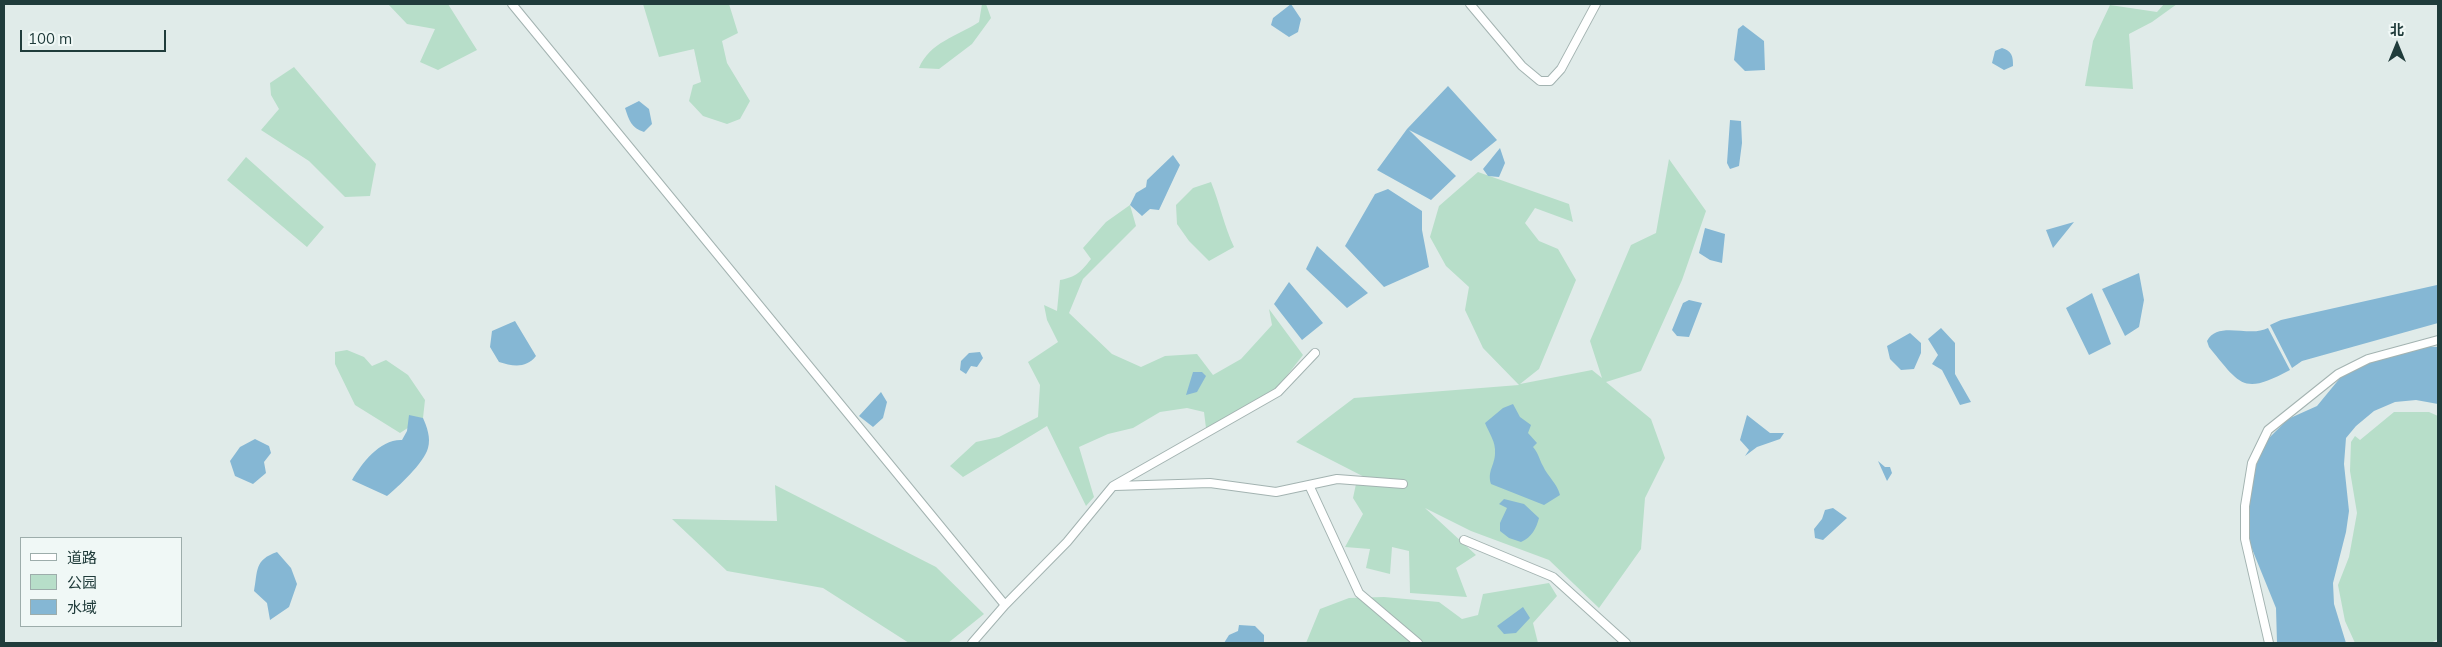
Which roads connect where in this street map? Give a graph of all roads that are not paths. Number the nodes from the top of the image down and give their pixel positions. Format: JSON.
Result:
{"nodes":[{"id":1,"x":512,"y":4,"type":"edge"},
{"id":2,"x":1470,"y":4,"type":"edge"},
{"id":3,"x":1596,"y":4,"type":"edge"},
{"id":4,"x":2438,"y":340,"type":"edge"},
{"id":5,"x":1315,"y":353,"type":"dead end"},
{"id":6,"x":1404,"y":484,"type":"dead end"},
{"id":7,"x":1309,"y":485,"type":"junction"},
{"id":8,"x":1113,"y":486,"type":"junction"},
{"id":9,"x":1464,"y":540,"type":"dead end"},
{"id":10,"x":1004,"y":605,"type":"junction"},
{"id":11,"x":972,"y":643,"type":"edge"},
{"id":12,"x":1418,"y":643,"type":"edge"},
{"id":13,"x":1626,"y":643,"type":"edge"},
{"id":14,"x":2269,"y":643,"type":"edge"}],
"edges":[{"from":1,"to":10,"type":"street"},
{"from":2,"to":3,"type":"street"},
{"from":4,"to":14,"type":"street"},
{"from":5,"to":8,"type":"street"},
{"from":6,"to":7,"type":"street"},
{"from":7,"to":8,"type":"street"},
{"from":7,"to":12,"type":"street"},
{"from":8,"to":10,"type":"street"},
{"from":9,"to":13,"type":"street"},
{"from":10,"to":11,"type":"street"}]}
